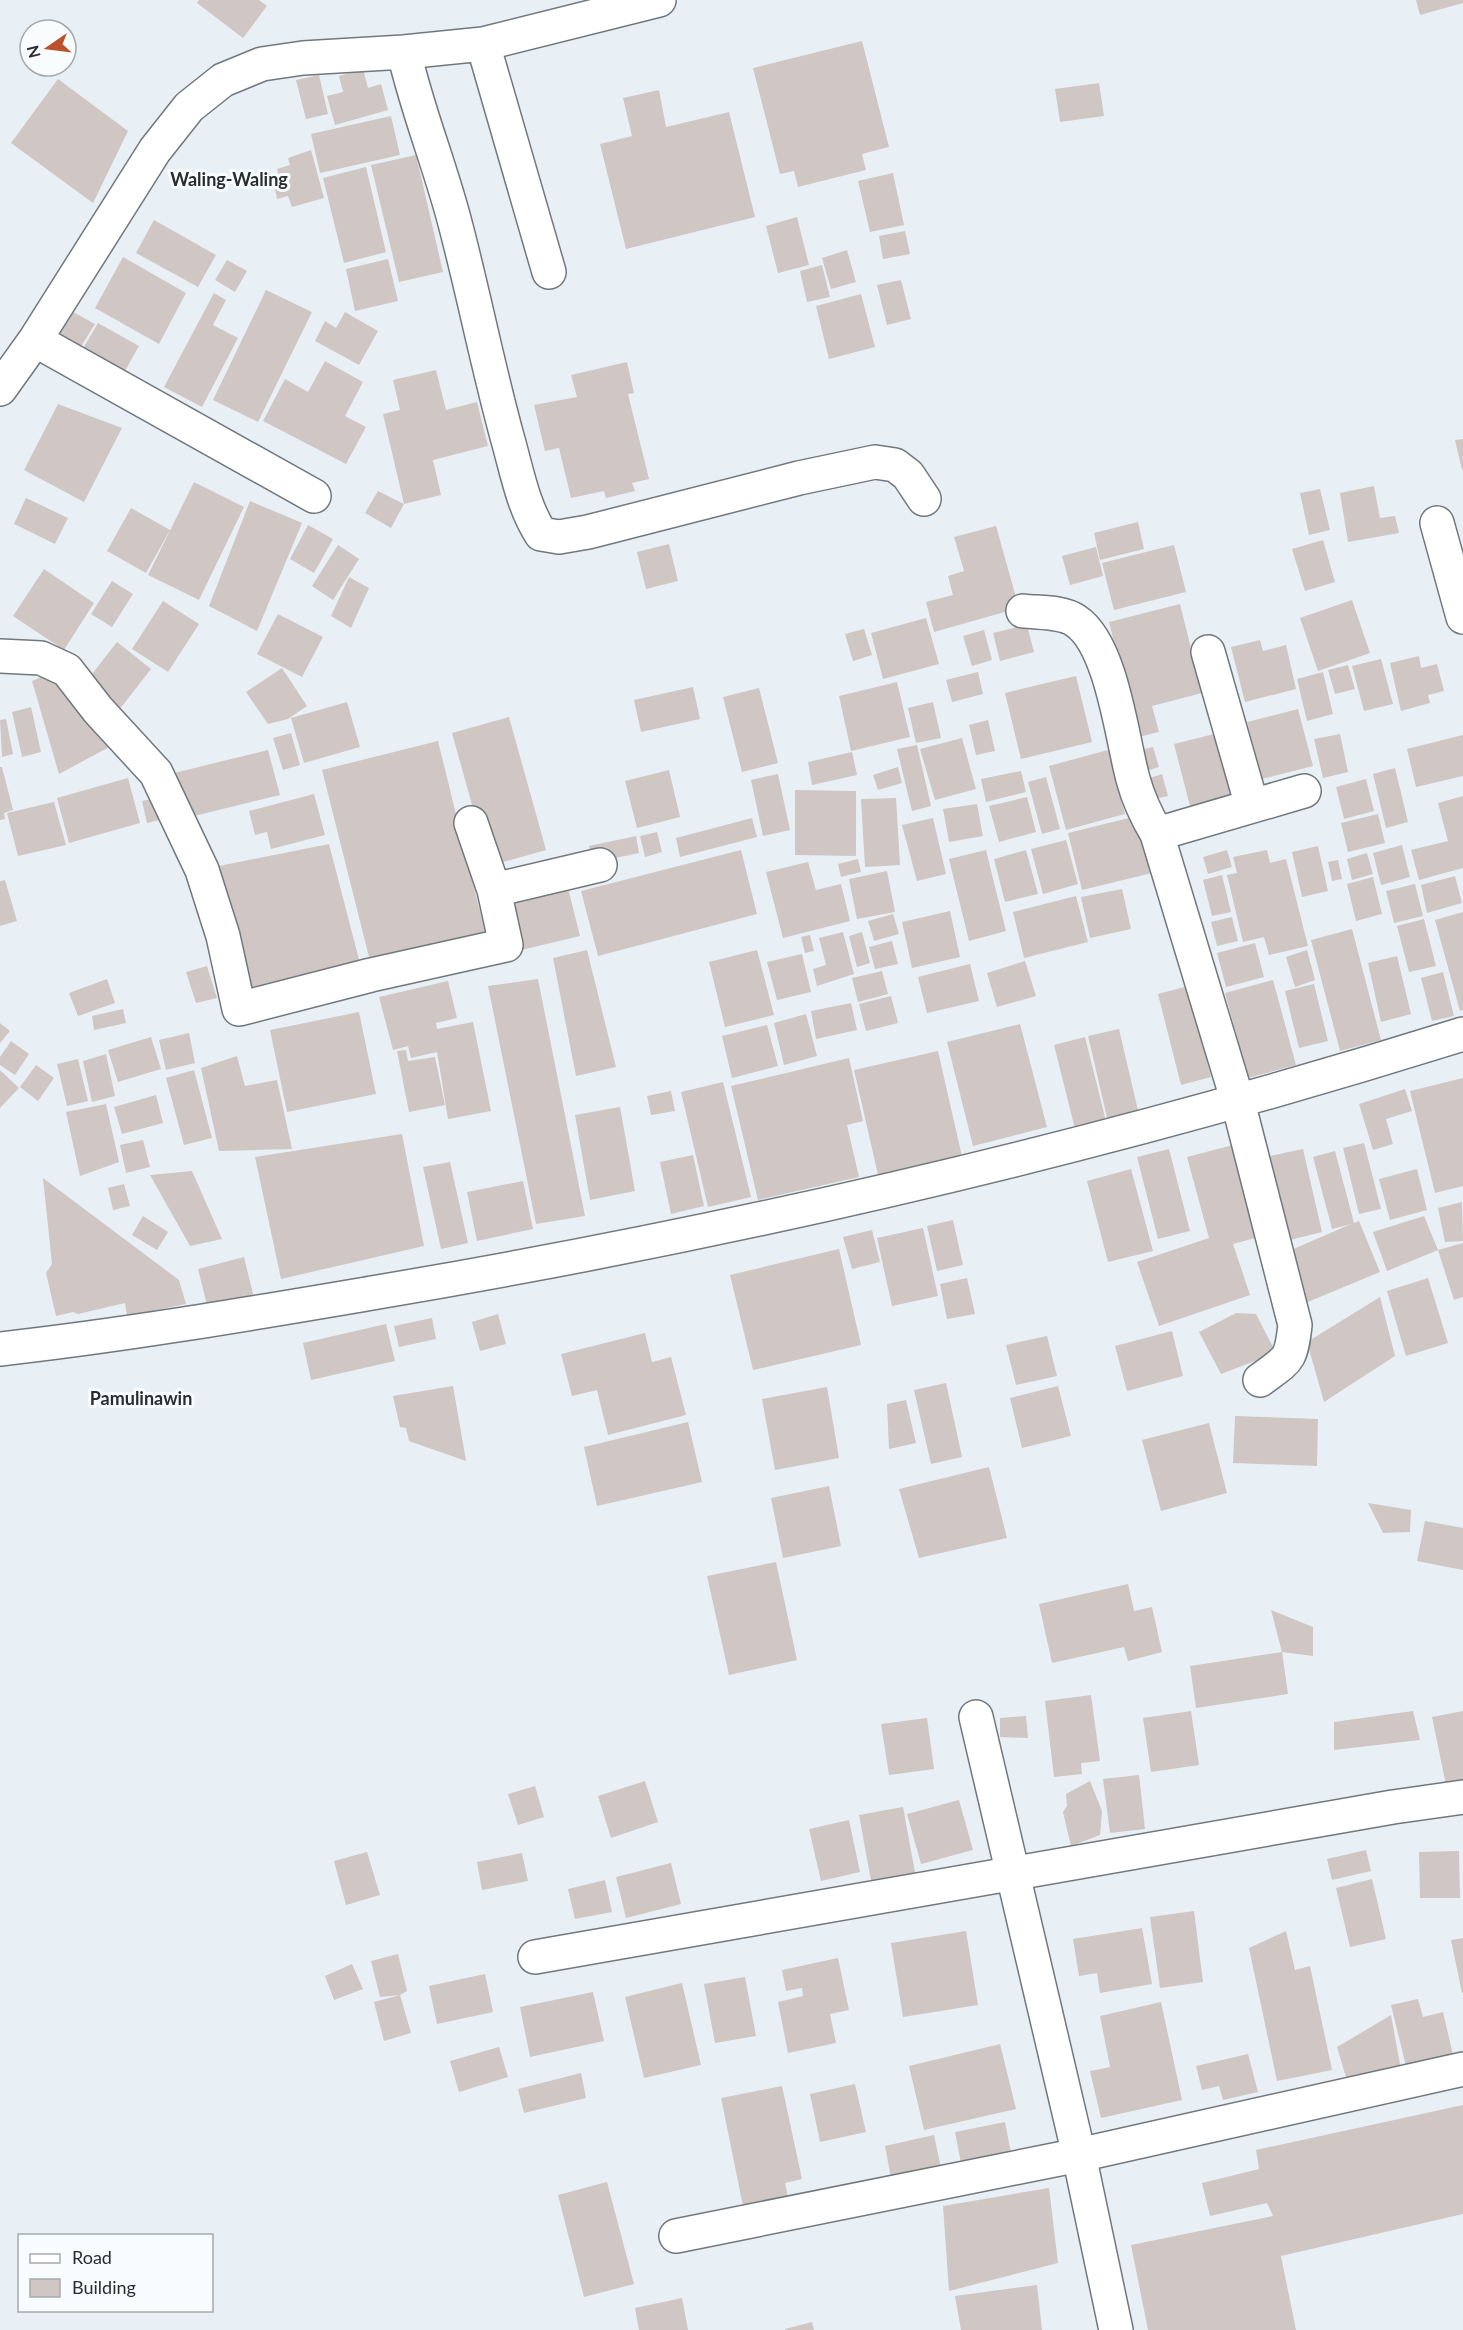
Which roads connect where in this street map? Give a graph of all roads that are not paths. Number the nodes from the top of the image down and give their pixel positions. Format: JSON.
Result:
{"nodes":[{"id":1,"x":659,"y":0,"type":"edge"},
{"id":2,"x":483,"y":44,"type":"junction"},
{"id":3,"x":404,"y":52,"type":"junction"},
{"id":4,"x":549,"y":272,"type":"dead end"},
{"id":5,"x":35,"y":340,"type":"junction"},
{"id":6,"x":0,"y":389,"type":"edge"},
{"id":7,"x":314,"y":496,"type":"dead end"},
{"id":8,"x":924,"y":499,"type":"dead end"},
{"id":9,"x":1437,"y":523,"type":"dead end"},
{"id":10,"x":1023,"y":611,"type":"dead end"},
{"id":11,"x":1463,"y":617,"type":"edge"},
{"id":12,"x":1208,"y":652,"type":"dead end"},
{"id":13,"x":0,"y":656,"type":"edge"},
{"id":14,"x":1304,"y":791,"type":"dead end"},
{"id":15,"x":1252,"y":806,"type":"junction"},
{"id":16,"x":471,"y":823,"type":"dead end"},
{"id":17,"x":1157,"y":834,"type":"junction"},
{"id":18,"x":600,"y":865,"type":"dead end"},
{"id":19,"x":494,"y":890,"type":"junction"},
{"id":20,"x":1463,"y":1034,"type":"edge"},
{"id":21,"x":1238,"y":1102,"type":"junction"},
{"id":22,"x":0,"y":1349,"type":"edge"},
{"id":23,"x":1260,"y":1380,"type":"dead end"},
{"id":24,"x":976,"y":1717,"type":"dead end"},
{"id":25,"x":1463,"y":1797,"type":"edge"},
{"id":26,"x":1012,"y":1875,"type":"junction"},
{"id":27,"x":535,"y":1957,"type":"dead end"},
{"id":28,"x":1463,"y":2069,"type":"edge"},
{"id":29,"x":1079,"y":2155,"type":"junction"},
{"id":30,"x":676,"y":2236,"type":"dead end"},
{"id":31,"x":1116,"y":2330,"type":"edge"}],
"edges":[{"from":1,"to":2,"type":"street"},
{"from":2,"to":3,"type":"street"},
{"from":2,"to":4,"type":"street"},
{"from":3,"to":5,"type":"street"},
{"from":3,"to":8,"type":"street"},
{"from":5,"to":6,"type":"street"},
{"from":5,"to":7,"type":"street"},
{"from":9,"to":11,"type":"street"},
{"from":10,"to":17,"type":"street"},
{"from":12,"to":15,"type":"street"},
{"from":13,"to":19,"type":"street"},
{"from":14,"to":15,"type":"street"},
{"from":15,"to":17,"type":"street"},
{"from":16,"to":19,"type":"street"},
{"from":17,"to":21,"type":"street"},
{"from":18,"to":19,"type":"street"},
{"from":20,"to":21,"type":"street"},
{"from":21,"to":22,"type":"street"},
{"from":21,"to":23,"type":"street"},
{"from":24,"to":26,"type":"street"},
{"from":25,"to":26,"type":"street"},
{"from":26,"to":27,"type":"street"},
{"from":26,"to":29,"type":"street"},
{"from":28,"to":29,"type":"street"},
{"from":29,"to":30,"type":"street"},
{"from":29,"to":31,"type":"street"}]}
